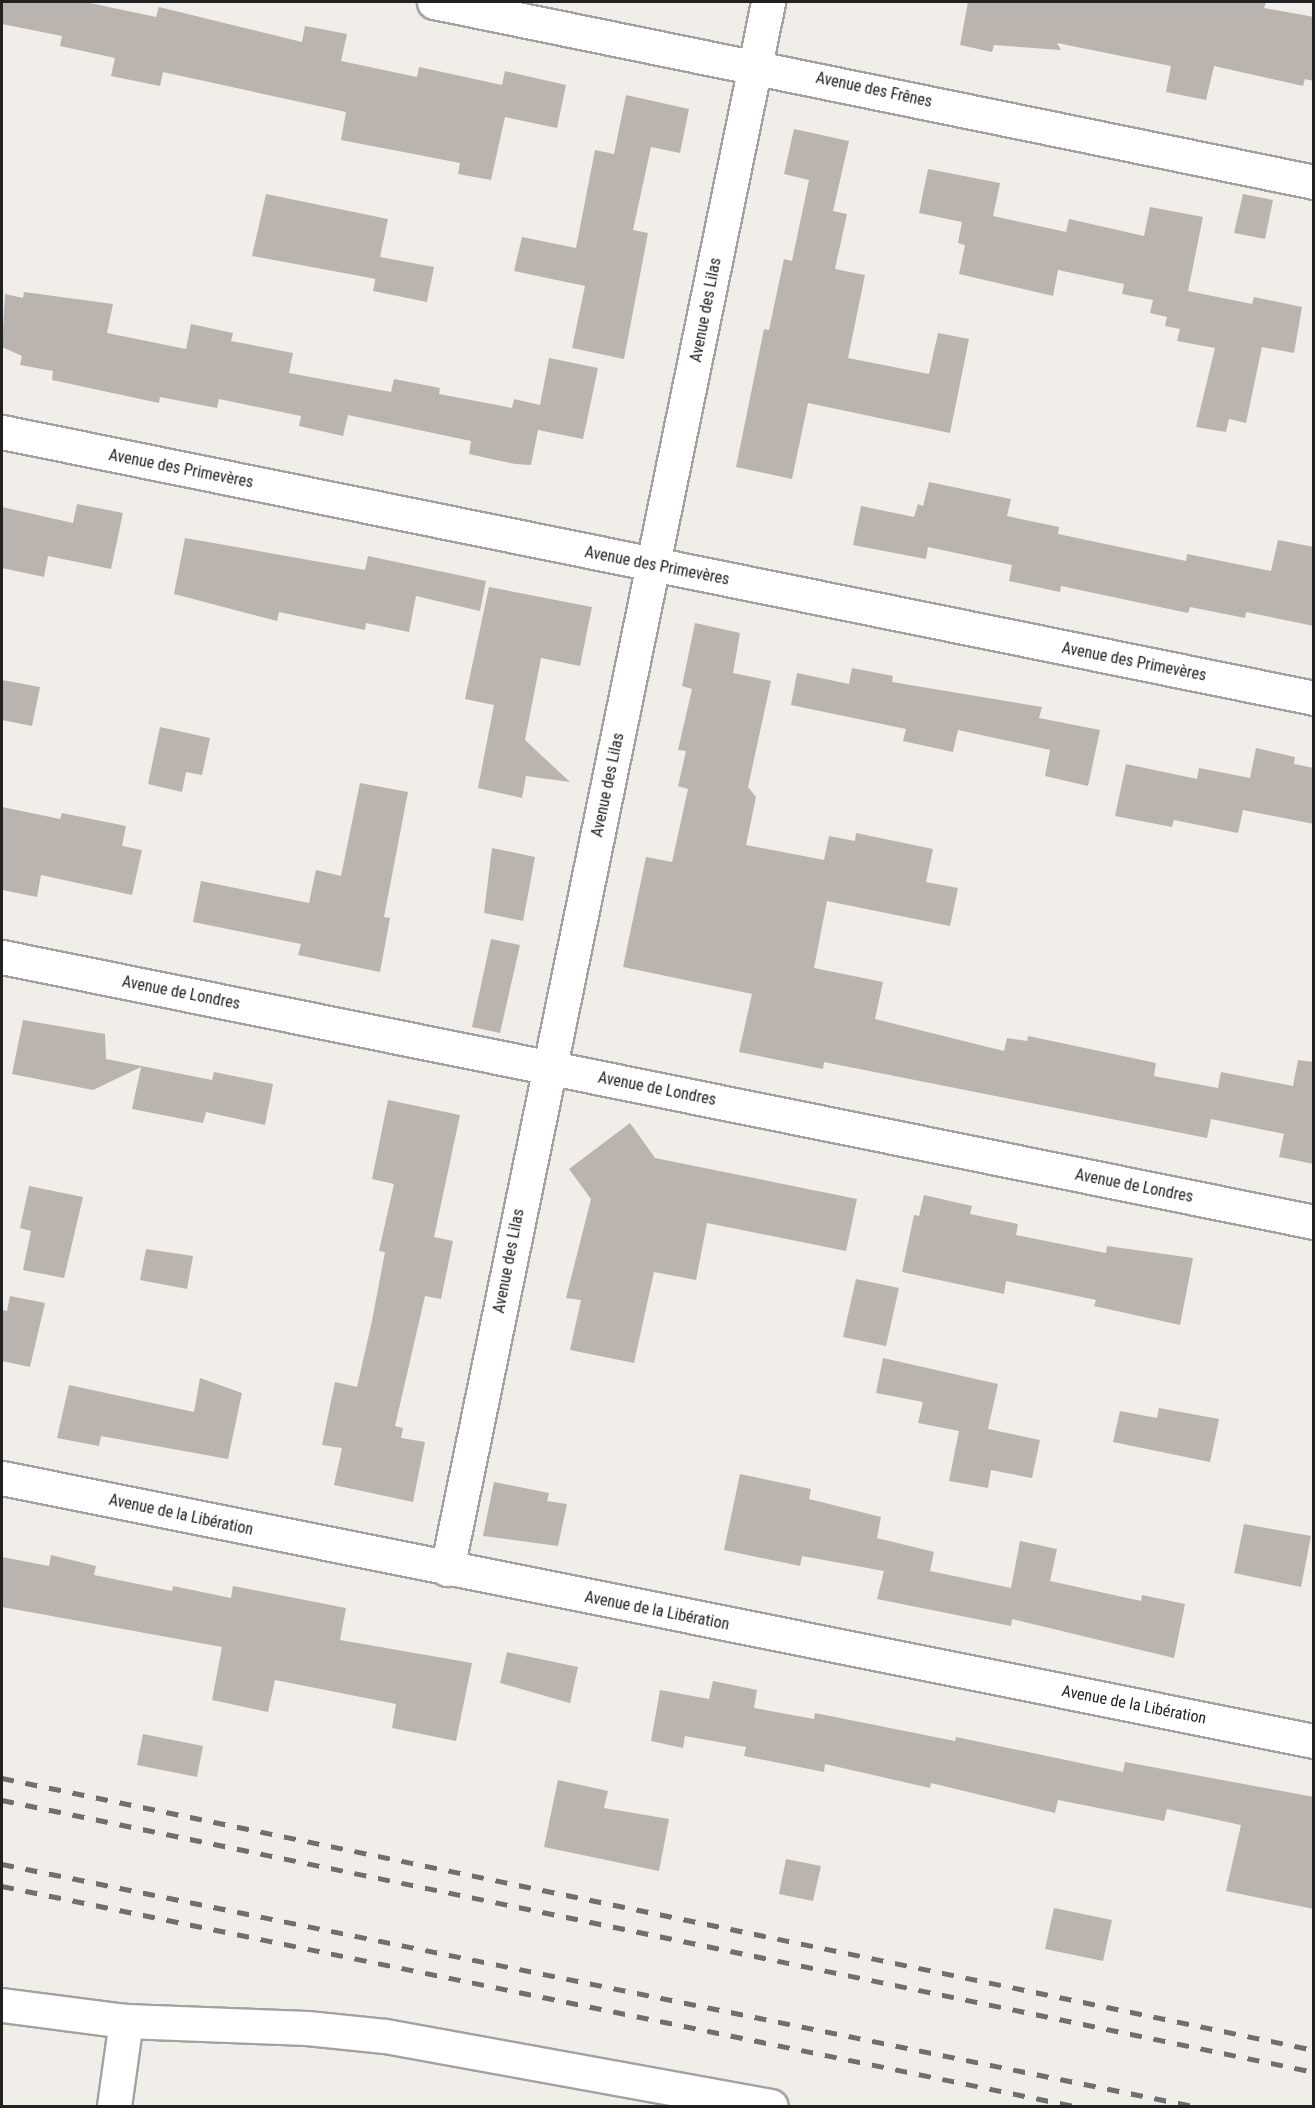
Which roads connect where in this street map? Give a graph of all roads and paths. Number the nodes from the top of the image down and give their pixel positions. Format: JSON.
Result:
{"nodes":[{"id":1,"x":434,"y":2,"type":"edge"},
{"id":2,"x":768,"y":2,"type":"edge"},
{"id":3,"x":756,"y":65,"type":"junction"},
{"id":4,"x":1314,"y":182,"type":"edge"},
{"id":5,"x":2,"y":432,"type":"edge"},
{"id":6,"x":654,"y":565,"type":"junction"},
{"id":7,"x":1314,"y":698,"type":"edge"},
{"id":8,"x":2,"y":957,"type":"edge"},
{"id":9,"x":548,"y":1067,"type":"junction"},
{"id":10,"x":1314,"y":1222,"type":"edge"},
{"id":11,"x":2,"y":1478,"type":"edge"},
{"id":12,"x":447,"y":1569,"type":"junction"},
{"id":13,"x":1314,"y":1741,"type":"edge"},
{"id":14,"x":2,"y":2005,"type":"edge"},
{"id":15,"x":126,"y":2021,"type":"junction"},
{"id":16,"x":114,"y":2106,"type":"edge"},
{"id":17,"x":771,"y":2106,"type":"edge"}],
"edges":[{"from":1,"to":3,"type":"street","name":"Avenue des Frênes"},
{"from":2,"to":3,"type":"street","name":"Avenue des Lilas"},
{"from":3,"to":4,"type":"street","name":"Avenue des Frênes"},
{"from":3,"to":6,"type":"street","name":"Avenue des Lilas"},
{"from":5,"to":6,"type":"street","name":"Avenue des Primevères"},
{"from":6,"to":7,"type":"street","name":"Avenue des Primevères"},
{"from":6,"to":9,"type":"street","name":"Avenue des Lilas"},
{"from":8,"to":9,"type":"street","name":"Avenue de Londres"},
{"from":9,"to":10,"type":"street","name":"Avenue de Londres"},
{"from":9,"to":12,"type":"street","name":"Avenue des Lilas"},
{"from":11,"to":12,"type":"street","name":"Avenue de la Libération"},
{"from":12,"to":13,"type":"street","name":"Avenue de la Libération"},
{"from":14,"to":15,"type":"street"},
{"from":15,"to":16,"type":"street"},
{"from":15,"to":17,"type":"street"}]}
